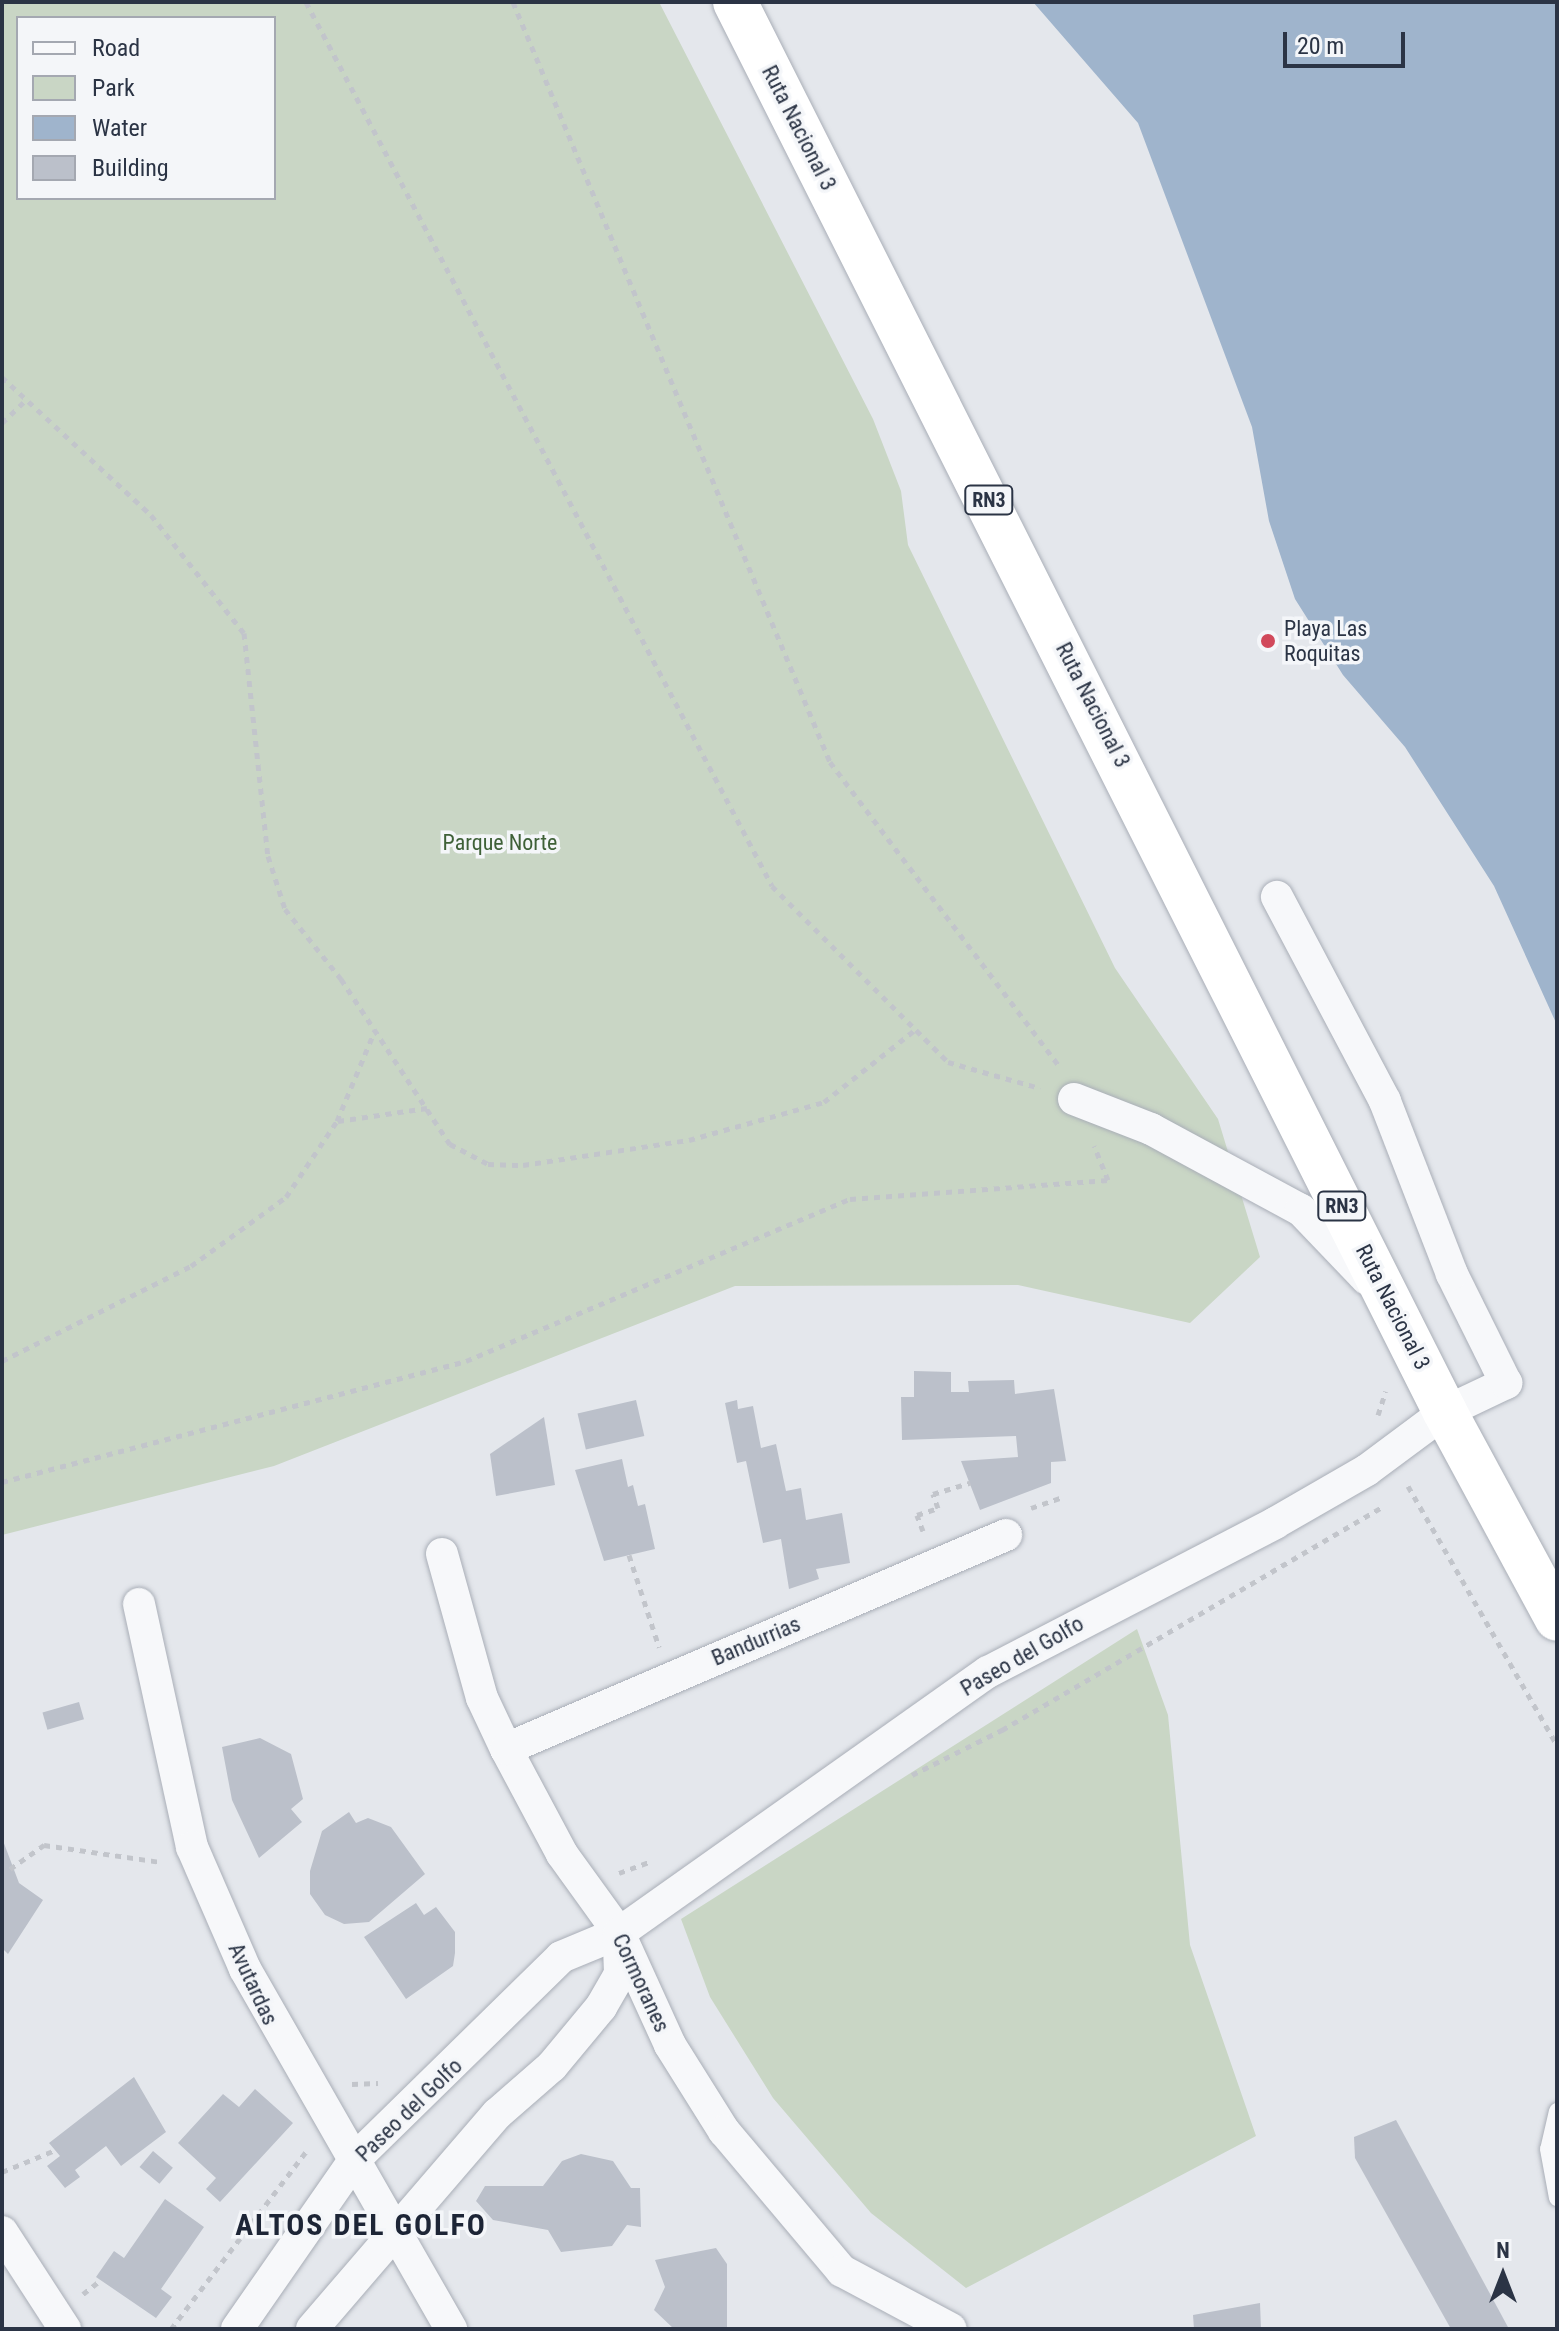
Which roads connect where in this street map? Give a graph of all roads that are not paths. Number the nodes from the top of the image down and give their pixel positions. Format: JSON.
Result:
{"nodes":[{"id":1,"x":735,"y":2,"type":"edge"},
{"id":2,"x":1277,"y":897,"type":"dead end"},
{"id":3,"x":1074,"y":1099,"type":"road end"},
{"id":4,"x":1392,"y":1306,"type":"junction"},
{"id":5,"x":1445,"y":1412,"type":"junction"},
{"id":6,"x":1006,"y":1535,"type":"dead end"},
{"id":7,"x":442,"y":1554,"type":"dead end"},
{"id":8,"x":139,"y":1604,"type":"dead end"},
{"id":9,"x":1557,"y":1619,"type":"edge"},
{"id":10,"x":506,"y":1749,"type":"junction"},
{"id":11,"x":619,"y":1933,"type":"junction"},
{"id":12,"x":1557,"y":2111,"type":"edge"},
{"id":13,"x":356,"y":2158,"type":"junction"},
{"id":14,"x":1557,"y":2198,"type":"edge"},
{"id":15,"x":2,"y":2232,"type":"edge"},
{"id":16,"x":393,"y":2235,"type":"junction"},
{"id":17,"x":65,"y":2329,"type":"edge"},
{"id":18,"x":237,"y":2329,"type":"edge"},
{"id":19,"x":312,"y":2329,"type":"edge"},
{"id":20,"x":451,"y":2329,"type":"edge"},
{"id":21,"x":951,"y":2329,"type":"edge"}],
"edges":[{"from":1,"to":4,"type":"highway","name":"Ruta Nacional 3","number":"RN3"},
{"from":2,"to":5,"type":"street","name":"Paseo del Golfo"},
{"from":3,"to":4,"type":"street"},
{"from":4,"to":5,"type":"highway","name":"Ruta Nacional 3","number":"RN3"},
{"from":5,"to":9,"type":"highway","number":"RN3"},
{"from":5,"to":11,"type":"street","name":"Paseo del Golfo"},
{"from":6,"to":10,"type":"street","name":"Bandurrias"},
{"from":7,"to":10,"type":"street","name":"Cormoranes"},
{"from":8,"to":13,"type":"street","name":"Avutardas"},
{"from":10,"to":11,"type":"street","name":"Cormoranes"},
{"from":11,"to":13,"type":"street","name":"Paseo del Golfo"},
{"from":11,"to":16,"type":"street"},
{"from":11,"to":21,"type":"street","name":"Cormoranes"},
{"from":12,"to":14,"type":"lane"},
{"from":13,"to":16,"type":"street","name":"Avutardas"},
{"from":13,"to":18,"type":"street","name":"Paseo del Golfo"},
{"from":15,"to":17,"type":"street"},
{"from":16,"to":19,"type":"street"},
{"from":16,"to":20,"type":"street","name":"Avutardas"}]}
